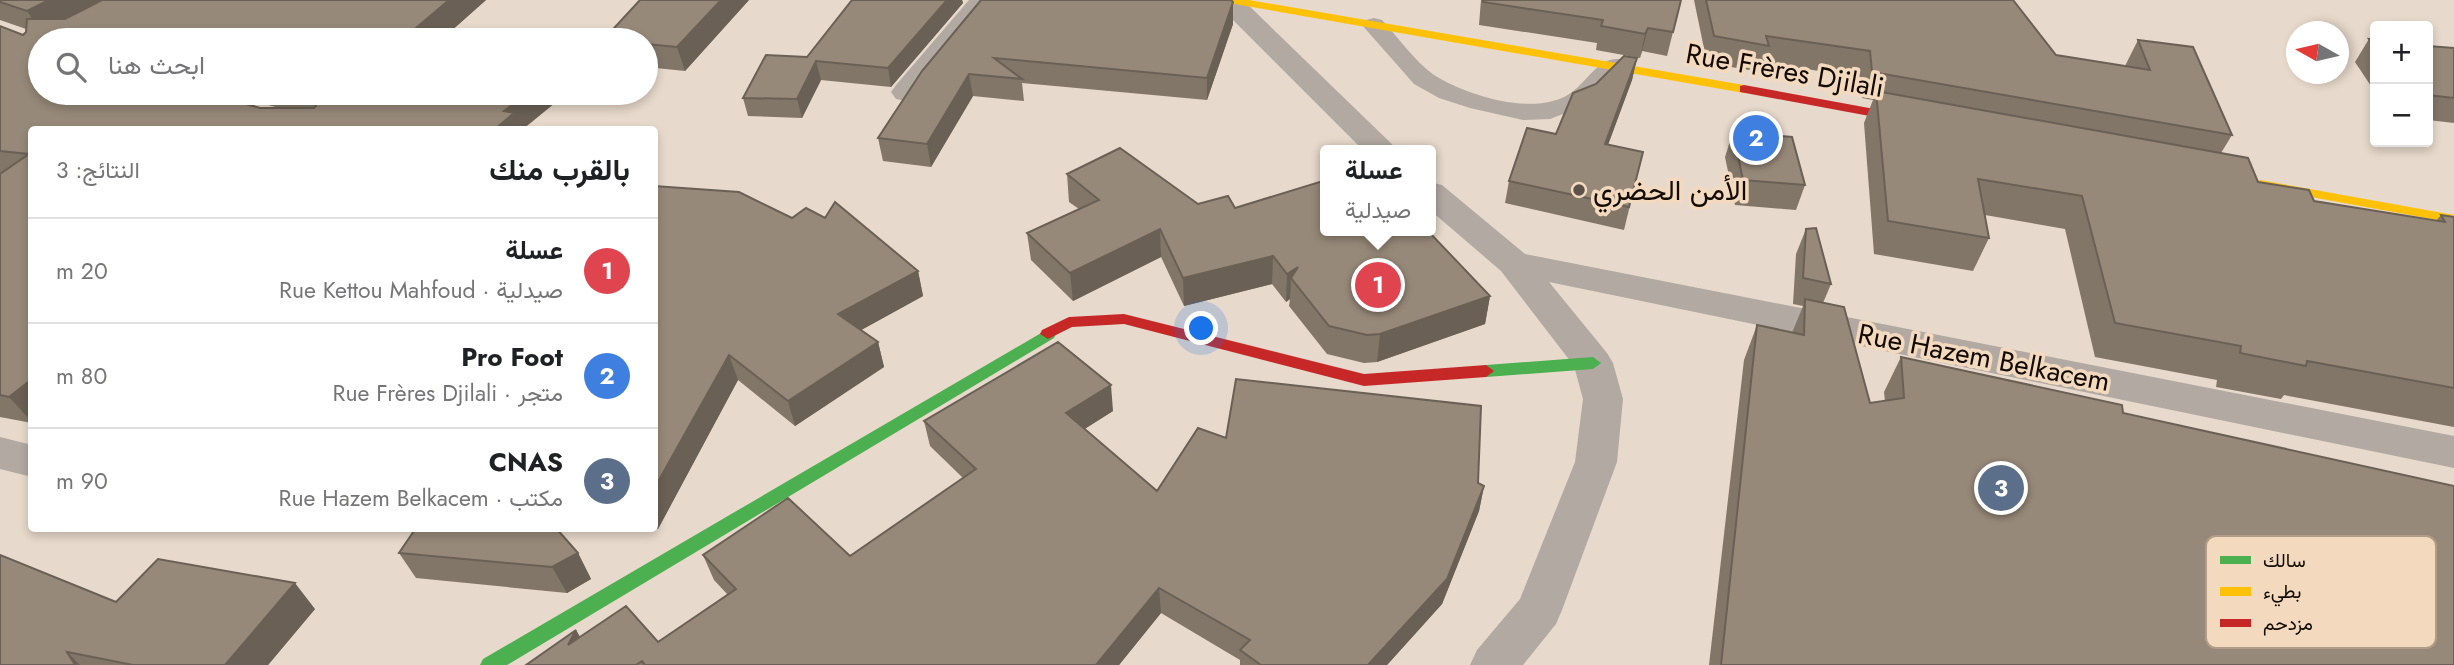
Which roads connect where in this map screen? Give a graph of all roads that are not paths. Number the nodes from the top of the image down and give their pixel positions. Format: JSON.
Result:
{"nodes":[{"id":1,"x":984,"y":0,"type":"edge"},
{"id":2,"x":1228,"y":0,"type":"edge"},
{"id":3,"x":1374,"y":25,"type":"junction"},
{"id":4,"x":1615,"y":65,"type":"junction"},
{"id":5,"x":907,"y":92,"type":"edge"},
{"id":6,"x":1931,"y":123,"type":"edge"},
{"id":7,"x":1377,"y":145,"type":"edge"},
{"id":8,"x":2248,"y":181,"type":"edge"},
{"id":9,"x":1436,"y":197,"type":"edge"},
{"id":10,"x":2454,"y":219,"type":"edge"},
{"id":11,"x":1514,"y":262,"type":"junction"},
{"id":12,"x":1593,"y":363,"type":"junction"},
{"id":13,"x":2454,"y":452,"type":"edge"},
{"id":14,"x":0,"y":453,"type":"edge"},
{"id":15,"x":28,"y":460,"type":"edge"},
{"id":16,"x":490,"y":665,"type":"edge"},
{"id":17,"x":1494,"y":665,"type":"edge"}],
"edges":[{"from":1,"to":5,"type":"street"},
{"from":2,"to":3,"type":"main road","name":"Rue Frères Djilali"},
{"from":2,"to":7,"type":"street"},
{"from":3,"to":4,"type":"main road","name":"Rue Frères Djilali"},
{"from":3,"to":4,"type":"lane"},
{"from":4,"to":6,"type":"main road","name":"Rue Frères Djilali"},
{"from":8,"to":10,"type":"main road"},
{"from":9,"to":11,"type":"street"},
{"from":11,"to":12,"type":"street"},
{"from":11,"to":13,"type":"street","name":"Rue Hazem Belkacem"},
{"from":12,"to":16,"type":"main road"},
{"from":12,"to":17,"type":"street"},
{"from":14,"to":15,"type":"street"}]}
